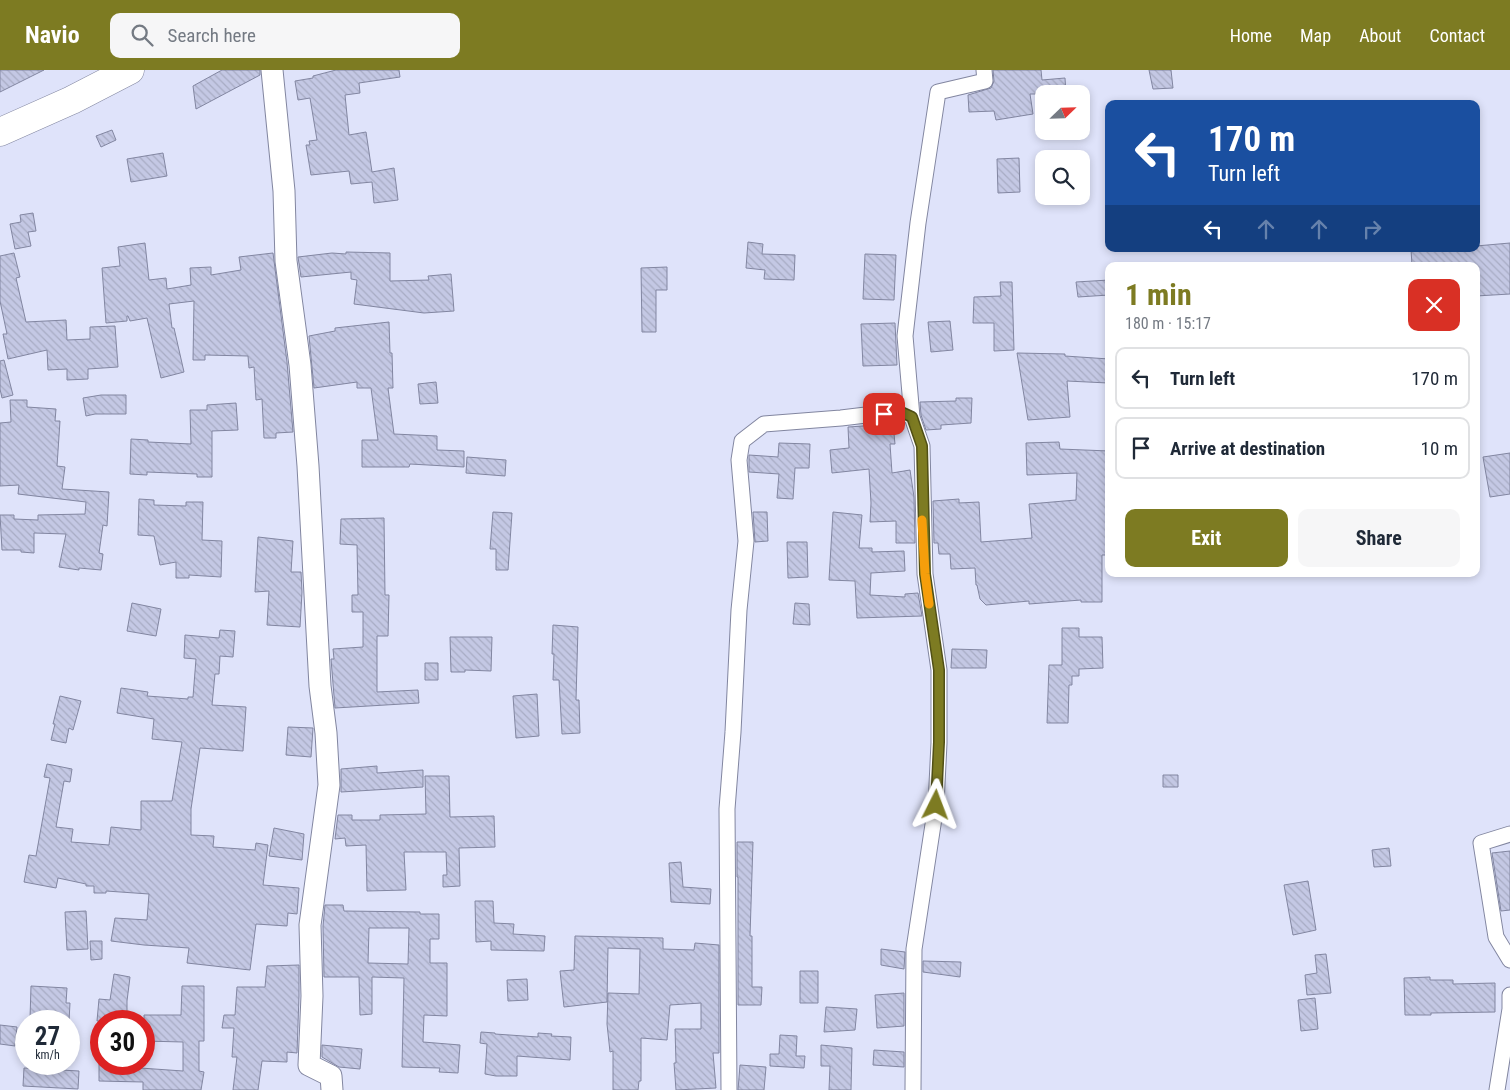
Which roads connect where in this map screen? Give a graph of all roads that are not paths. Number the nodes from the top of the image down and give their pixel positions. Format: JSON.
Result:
{"nodes":[{"id":1,"x":130,"y":70,"type":"edge"},
{"id":2,"x":272,"y":70,"type":"edge"},
{"id":3,"x":984,"y":70,"type":"edge"},
{"id":4,"x":0,"y":132,"type":"edge"},
{"id":5,"x":912,"y":417,"type":"junction"},
{"id":6,"x":1510,"y":834,"type":"edge"},
{"id":7,"x":1510,"y":960,"type":"edge"},
{"id":8,"x":1510,"y":996,"type":"edge"},
{"id":9,"x":332,"y":1090,"type":"edge"},
{"id":10,"x":729,"y":1090,"type":"edge"},
{"id":11,"x":914,"y":1090,"type":"edge"},
{"id":12,"x":1497,"y":1090,"type":"edge"}],
"edges":[{"from":1,"to":4,"type":"highway"},
{"from":2,"to":9,"type":"street"},
{"from":3,"to":5,"type":"street"},
{"from":5,"to":10,"type":"street"},
{"from":5,"to":11,"type":"street"},
{"from":6,"to":7,"type":"street"},
{"from":8,"to":12,"type":"street"}]}
